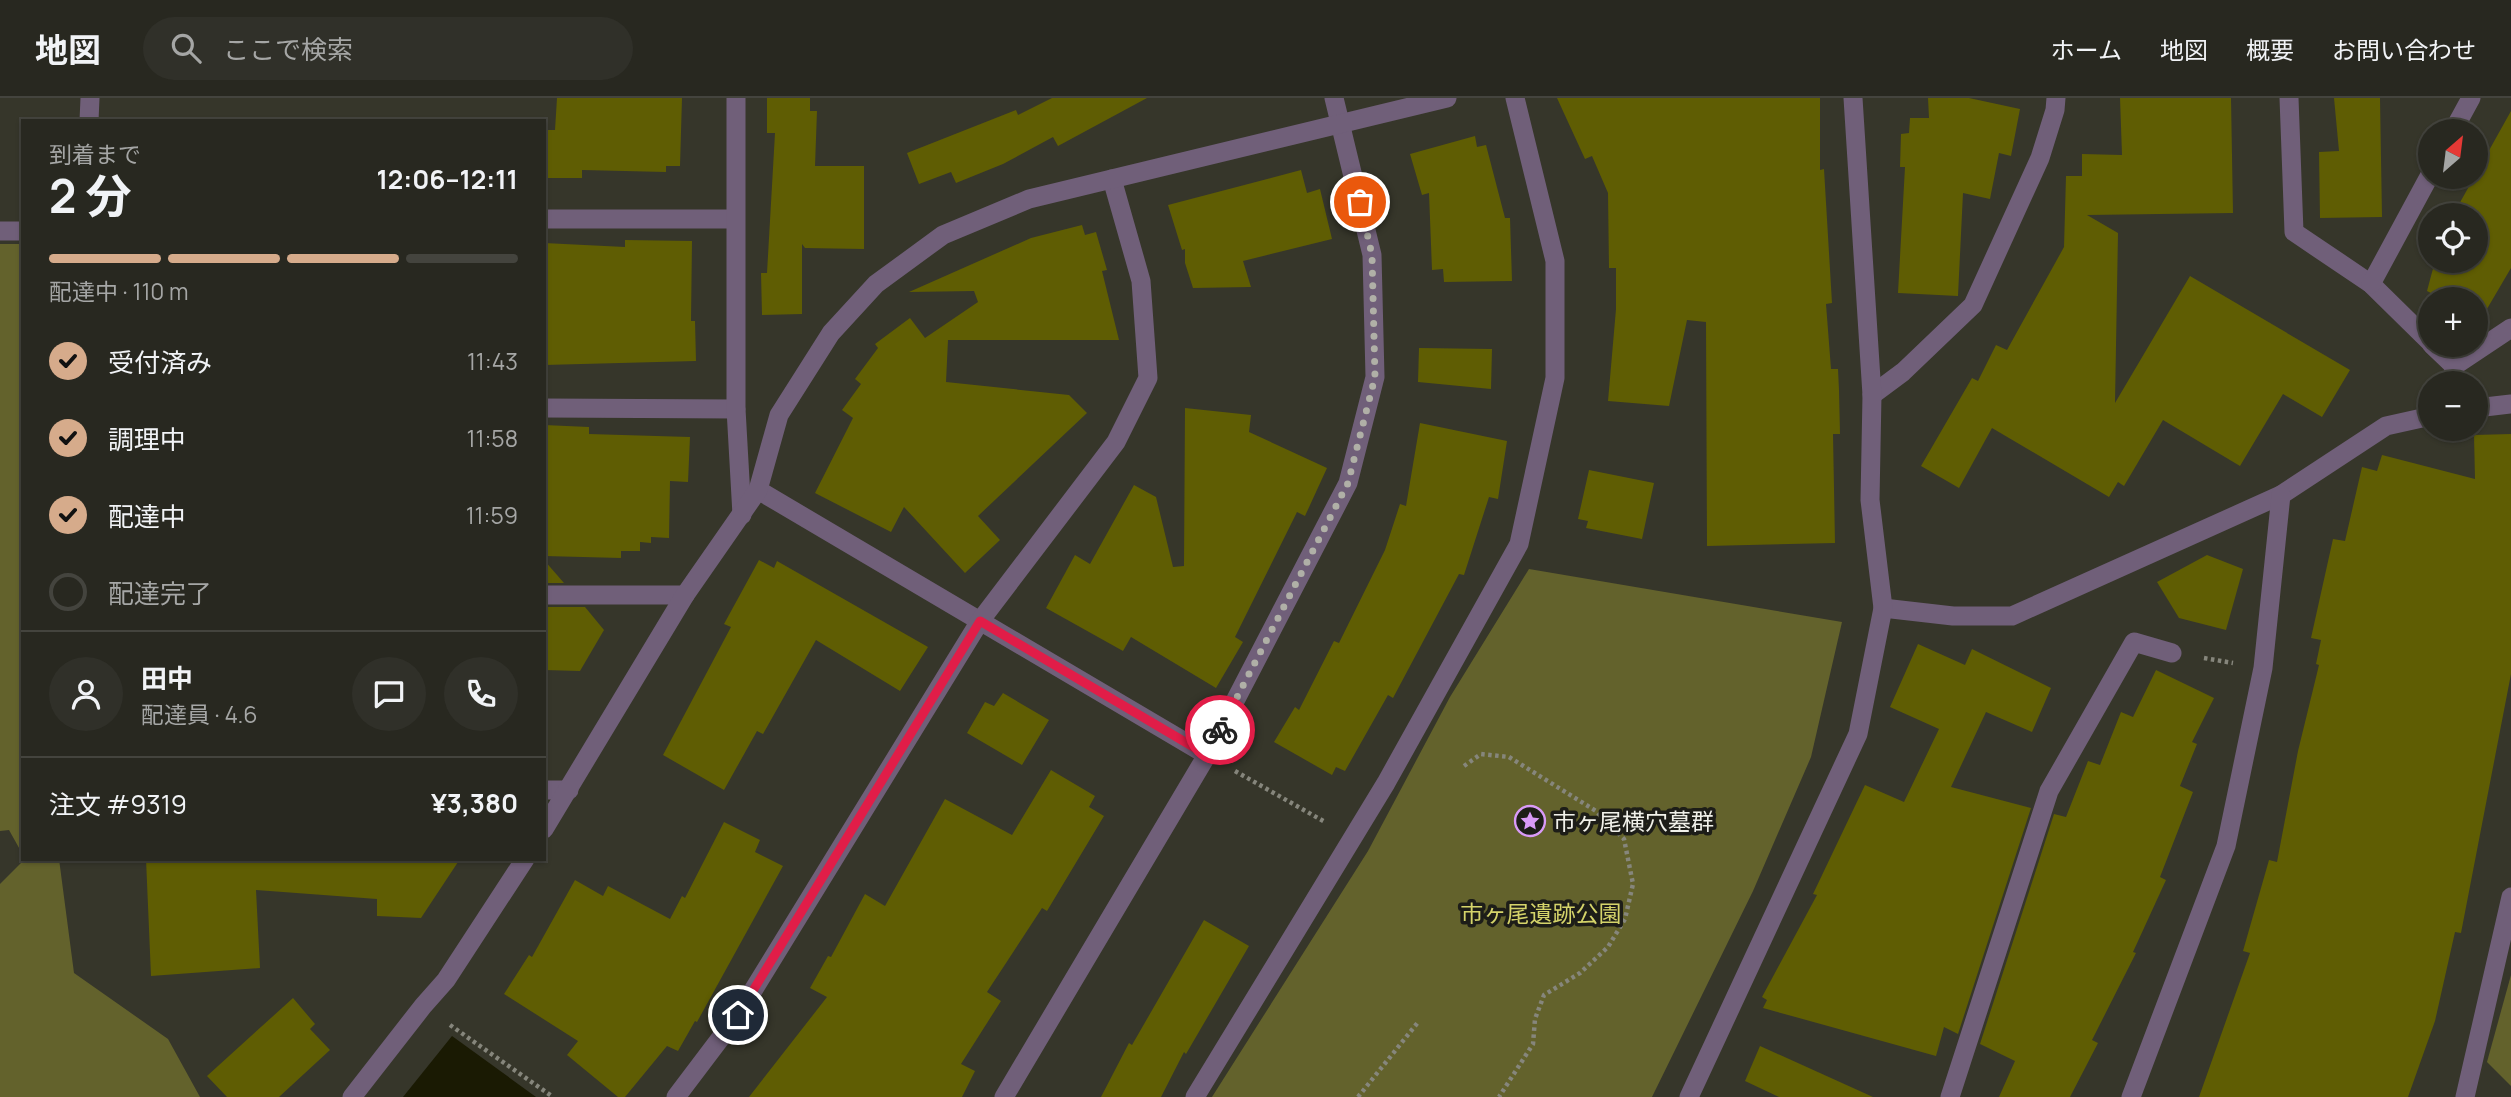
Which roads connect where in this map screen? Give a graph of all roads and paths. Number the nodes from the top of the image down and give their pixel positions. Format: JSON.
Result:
{"nodes":[{"id":1,"x":90,"y":98,"type":"edge"},
{"id":2,"x":736,"y":98,"type":"edge"},
{"id":3,"x":1334,"y":98,"type":"edge"},
{"id":4,"x":1447,"y":98,"type":"edge"},
{"id":5,"x":1515,"y":98,"type":"edge"},
{"id":6,"x":1853,"y":98,"type":"edge"},
{"id":7,"x":2056,"y":98,"type":"edge"},
{"id":8,"x":2289,"y":98,"type":"edge"},
{"id":9,"x":2471,"y":98,"type":"edge"},
{"id":10,"x":89,"y":119,"type":"edge"},
{"id":11,"x":2460,"y":119,"type":"edge"},
{"id":12,"x":1341,"y":123,"type":"junction"},
{"id":13,"x":1112,"y":179,"type":"junction"},
{"id":14,"x":2422,"y":189,"type":"edge"},
{"id":15,"x":546,"y":219,"type":"edge"},
{"id":16,"x":735,"y":219,"type":"junction"},
{"id":17,"x":0,"y":231,"type":"edge"},
{"id":18,"x":21,"y":231,"type":"edge"},
{"id":19,"x":2371,"y":284,"type":"junction"},
{"id":20,"x":2511,"y":328,"type":"edge"},
{"id":21,"x":2418,"y":331,"type":"edge"},
{"id":22,"x":2459,"y":371,"type":"edge"},
{"id":23,"x":1872,"y":395,"type":"junction"},
{"id":24,"x":2511,"y":404,"type":"edge"},
{"id":25,"x":2488,"y":407,"type":"edge"},
{"id":26,"x":546,"y":408,"type":"edge"},
{"id":27,"x":736,"y":409,"type":"junction"},
{"id":28,"x":2418,"y":419,"type":"edge"},
{"id":29,"x":758,"y":490,"type":"junction"},
{"id":30,"x":2281,"y":495,"type":"junction"},
{"id":31,"x":742,"y":515,"type":"junction"},
{"id":32,"x":546,"y":595,"type":"edge"},
{"id":33,"x":685,"y":595,"type":"junction"},
{"id":34,"x":1883,"y":607,"type":"junction"},
{"id":35,"x":980,"y":621,"type":"junction"},
{"id":36,"x":2172,"y":653,"type":"joint"},
{"id":37,"x":2263,"y":668,"type":"junction"},
{"id":38,"x":1207,"y":755,"type":"junction"},
{"id":39,"x":1464,"y":766,"type":"dead end"},
{"id":40,"x":546,"y":790,"type":"edge"},
{"id":41,"x":569,"y":790,"type":"junction"},
{"id":42,"x":546,"y":826,"type":"edge"},
{"id":43,"x":1353,"y":837,"type":"junction"},
{"id":44,"x":524,"y":861,"type":"edge"},
{"id":45,"x":2511,"y":897,"type":"edge"},
{"id":46,"x":423,"y":1006,"type":"junction"},
{"id":47,"x":1419,"y":1021,"type":"dead end"},
{"id":48,"x":352,"y":1097,"type":"edge"},
{"id":49,"x":553,"y":1097,"type":"edge"},
{"id":50,"x":676,"y":1097,"type":"edge"},
{"id":51,"x":1004,"y":1097,"type":"edge"},
{"id":52,"x":1195,"y":1097,"type":"edge"},
{"id":53,"x":1357,"y":1097,"type":"edge"},
{"id":54,"x":1499,"y":1097,"type":"edge"},
{"id":55,"x":1689,"y":1097,"type":"edge"},
{"id":56,"x":1950,"y":1097,"type":"edge"},
{"id":57,"x":2131,"y":1097,"type":"edge"},
{"id":58,"x":2465,"y":1097,"type":"edge"}],
"edges":[{"from":1,"to":10,"type":"street"},
{"from":2,"to":16,"type":"street"},
{"from":3,"to":12,"type":"street"},
{"from":4,"to":12,"type":"street"},
{"from":5,"to":43,"type":"street"},
{"from":6,"to":23,"type":"street"},
{"from":7,"to":23,"type":"street"},
{"from":8,"to":19,"type":"street"},
{"from":9,"to":11,"type":"street"},
{"from":12,"to":13,"type":"street"},
{"from":12,"to":38,"type":"street"},
{"from":13,"to":29,"type":"street"},
{"from":13,"to":35,"type":"street"},
{"from":14,"to":19,"type":"street"},
{"from":15,"to":16,"type":"street"},
{"from":16,"to":27,"type":"street"},
{"from":17,"to":18,"type":"street"},
{"from":19,"to":21,"type":"street"},
{"from":20,"to":22,"type":"street"},
{"from":23,"to":34,"type":"street"},
{"from":24,"to":25,"type":"street"},
{"from":26,"to":27,"type":"street"},
{"from":27,"to":31,"type":"street"},
{"from":28,"to":30,"type":"street"},
{"from":29,"to":31,"type":"street"},
{"from":29,"to":35,"type":"street"},
{"from":30,"to":34,"type":"street"},
{"from":30,"to":37,"type":"street"},
{"from":31,"to":33,"type":"street"},
{"from":32,"to":33,"type":"street"},
{"from":33,"to":41,"type":"street"},
{"from":34,"to":55,"type":"street"},
{"from":35,"to":38,"type":"street"},
{"from":35,"to":50,"type":"street"},
{"from":36,"to":37,"type":"path"},
{"from":36,"to":56,"type":"street"},
{"from":37,"to":57,"type":"street"},
{"from":38,"to":43,"type":"path"},
{"from":38,"to":51,"type":"street"},
{"from":39,"to":54,"type":"path"},
{"from":40,"to":41,"type":"street"},
{"from":41,"to":42,"type":"street"},
{"from":43,"to":52,"type":"street"},
{"from":44,"to":46,"type":"street"},
{"from":45,"to":58,"type":"street"},
{"from":46,"to":48,"type":"street"},
{"from":46,"to":49,"type":"path"},
{"from":47,"to":53,"type":"path"}]}
